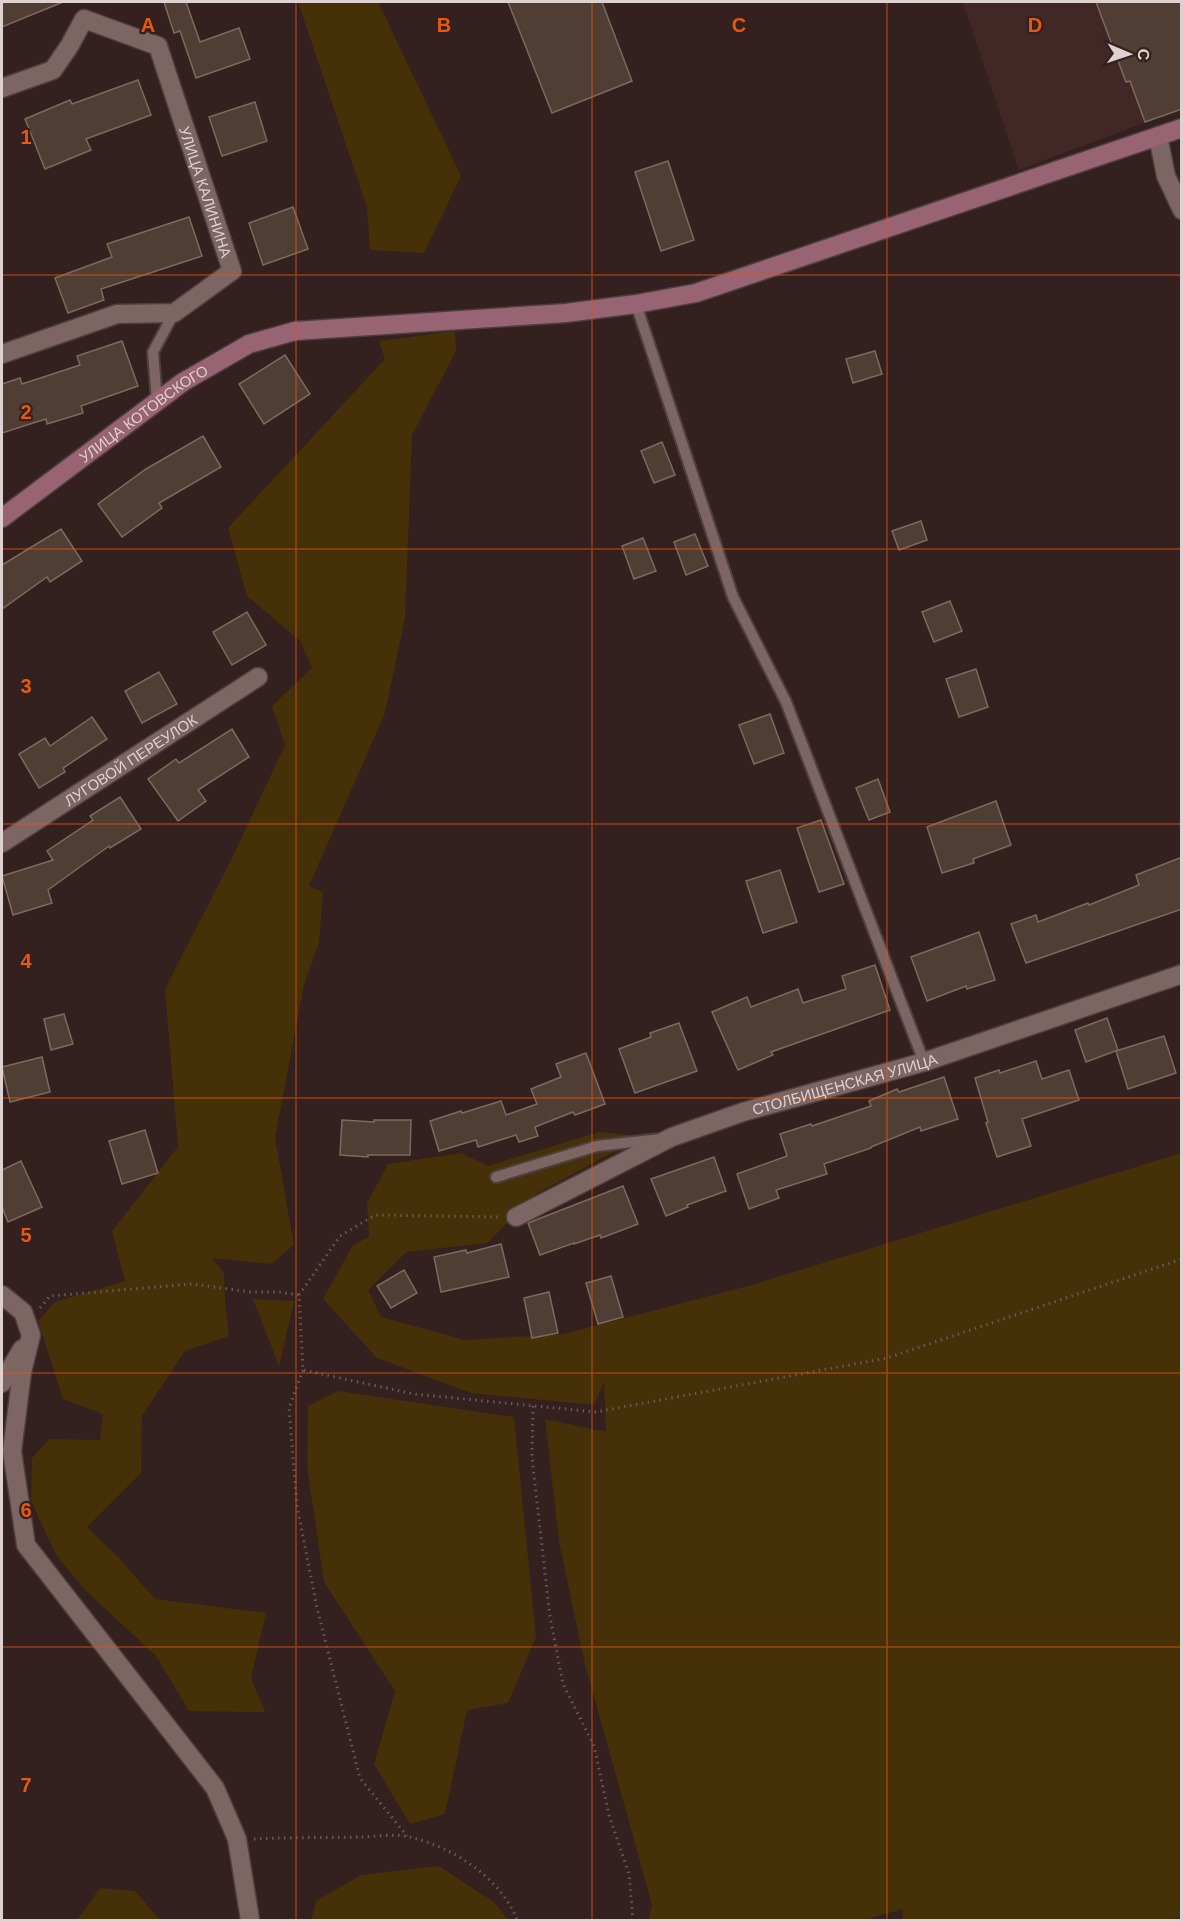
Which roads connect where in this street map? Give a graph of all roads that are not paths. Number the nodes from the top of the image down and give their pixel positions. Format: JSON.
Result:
{"nodes":[{"id":1,"x":2,"y":88,"type":"edge"},
{"id":2,"x":1182,"y":128,"type":"edge"},
{"id":3,"x":1158,"y":136,"type":"junction"},
{"id":4,"x":1182,"y":210,"type":"edge"},
{"id":5,"x":636,"y":304,"type":"junction"},
{"id":6,"x":174,"y":313,"type":"junction"},
{"id":7,"x":2,"y":354,"type":"edge"},
{"id":8,"x":157,"y":402,"type":"junction"},
{"id":9,"x":2,"y":518,"type":"edge"},
{"id":10,"x":258,"y":677,"type":"dead end"},
{"id":11,"x":2,"y":843,"type":"edge"},
{"id":12,"x":1182,"y":974,"type":"edge"},
{"id":13,"x":924,"y":1062,"type":"junction"},
{"id":14,"x":672,"y":1137,"type":"junction"},
{"id":15,"x":496,"y":1177,"type":"dead end"},
{"id":16,"x":516,"y":1217,"type":"road end"},
{"id":17,"x":2,"y":1295,"type":"edge"},
{"id":18,"x":29,"y":1329,"type":"junction"},
{"id":19,"x":2,"y":1383,"type":"edge"},
{"id":20,"x":250,"y":1920,"type":"edge"}],
"edges":[{"from":1,"to":6,"type":"street","name":"УЛИЦА КАЛИНИНА"},
{"from":2,"to":3,"type":"street","name":"УЛИЦА КОТОВСКОГО"},
{"from":3,"to":4,"type":"street"},
{"from":3,"to":5,"type":"street","name":"УЛИЦА КОТОВСКОГО"},
{"from":5,"to":8,"type":"street","name":"УЛИЦА КОТОВСКОГО"},
{"from":5,"to":13,"type":"lane"},
{"from":6,"to":7,"type":"street"},
{"from":6,"to":8,"type":"lane"},
{"from":8,"to":9,"type":"street","name":"УЛИЦА КОТОВСКОГО"},
{"from":10,"to":11,"type":"street","name":"ЛУГОВОЙ ПЕРЕУЛОК"},
{"from":12,"to":13,"type":"street","name":"СТОЛБИЩЕНСКАЯ УЛИЦА"},
{"from":13,"to":14,"type":"street","name":"СТОЛБИЩЕНСКАЯ УЛИЦА"},
{"from":14,"to":15,"type":"lane"},
{"from":14,"to":16,"type":"street","name":"СТОЛБИЩЕНСКАЯ УЛИЦА"},
{"from":17,"to":18,"type":"street"},
{"from":18,"to":19,"type":"street"},
{"from":18,"to":20,"type":"street"}]}
